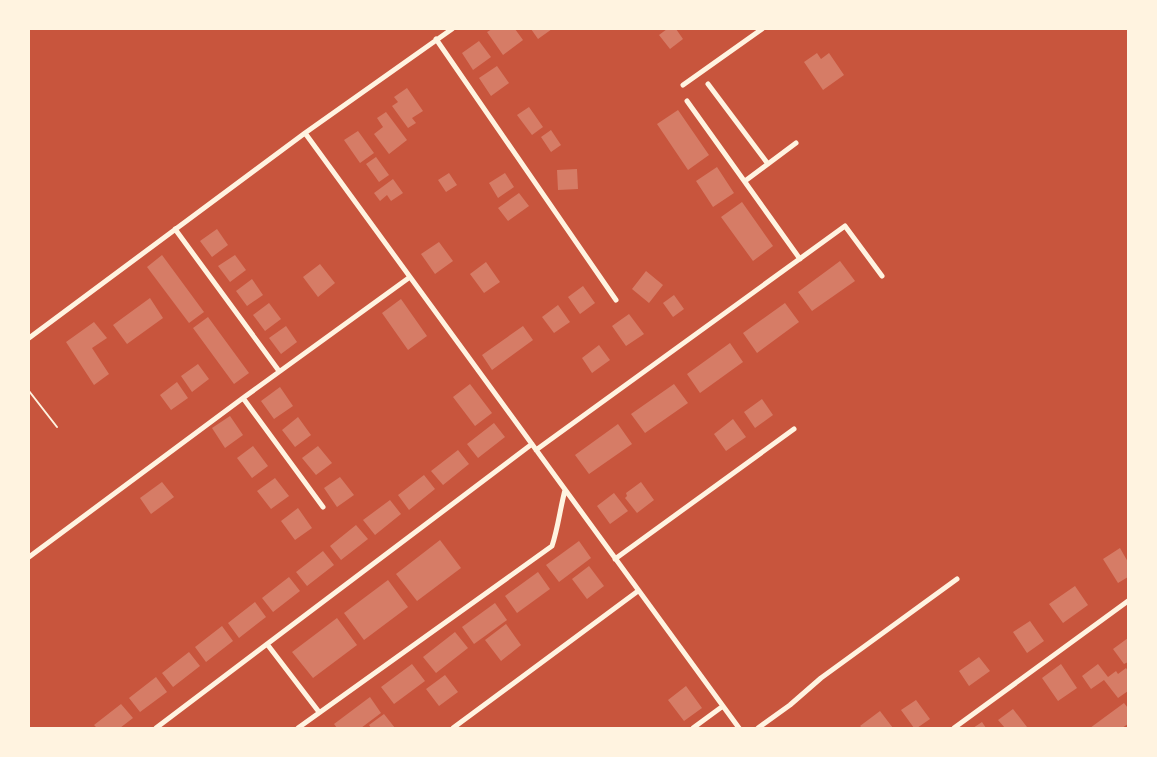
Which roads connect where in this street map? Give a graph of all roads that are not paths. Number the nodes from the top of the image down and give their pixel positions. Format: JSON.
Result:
{"nodes":[{"id":1,"x":452,"y":29,"type":"edge"},
{"id":2,"x":762,"y":29,"type":"edge"},
{"id":3,"x":436,"y":39,"type":"junction"},
{"id":4,"x":708,"y":84,"type":"dead end"},
{"id":5,"x":683,"y":85,"type":"dead end"},
{"id":6,"x":687,"y":102,"type":"dead end"},
{"id":7,"x":305,"y":133,"type":"junction"},
{"id":8,"x":796,"y":143,"type":"dead end"},
{"id":9,"x":768,"y":164,"type":"junction"},
{"id":10,"x":745,"y":182,"type":"junction"},
{"id":11,"x":175,"y":229,"type":"junction"},
{"id":12,"x":800,"y":259,"type":"junction"},
{"id":13,"x":882,"y":276,"type":"dead end"},
{"id":14,"x":410,"y":277,"type":"junction"},
{"id":15,"x":616,"y":300,"type":"dead end"},
{"id":16,"x":29,"y":338,"type":"edge"},
{"id":17,"x":280,"y":372,"type":"junction"},
{"id":18,"x":243,"y":398,"type":"junction"},
{"id":19,"x":794,"y":429,"type":"dead end"},
{"id":20,"x":532,"y":444,"type":"junction"},
{"id":21,"x":536,"y":450,"type":"junction"},
{"id":22,"x":565,"y":490,"type":"junction"},
{"id":23,"x":323,"y":507,"type":"dead end"},
{"id":24,"x":29,"y":557,"type":"edge"},
{"id":25,"x":615,"y":559,"type":"junction"},
{"id":26,"x":957,"y":579,"type":"dead end"},
{"id":27,"x":638,"y":591,"type":"junction"},
{"id":28,"x":1128,"y":602,"type":"edge"},
{"id":29,"x":267,"y":644,"type":"junction"},
{"id":30,"x":723,"y":706,"type":"junction"},
{"id":31,"x":318,"y":712,"type":"junction"},
{"id":32,"x":156,"y":728,"type":"edge"},
{"id":33,"x":298,"y":728,"type":"edge"},
{"id":34,"x":453,"y":728,"type":"edge"},
{"id":35,"x":693,"y":728,"type":"edge"},
{"id":36,"x":739,"y":728,"type":"edge"},
{"id":37,"x":758,"y":728,"type":"edge"},
{"id":38,"x":954,"y":728,"type":"edge"}],
"edges":[{"from":1,"to":3,"type":"street"},
{"from":2,"to":5,"type":"street"},
{"from":3,"to":7,"type":"street"},
{"from":3,"to":15,"type":"street"},
{"from":4,"to":9,"type":"street"},
{"from":6,"to":10,"type":"street"},
{"from":7,"to":11,"type":"street"},
{"from":7,"to":14,"type":"street"},
{"from":8,"to":9,"type":"street"},
{"from":9,"to":10,"type":"street"},
{"from":10,"to":12,"type":"street"},
{"from":11,"to":16,"type":"street"},
{"from":11,"to":17,"type":"street"},
{"from":12,"to":13,"type":"street"},
{"from":12,"to":21,"type":"street"},
{"from":14,"to":17,"type":"street"},
{"from":14,"to":20,"type":"street"},
{"from":17,"to":18,"type":"street"},
{"from":18,"to":23,"type":"street"},
{"from":18,"to":24,"type":"street"},
{"from":19,"to":25,"type":"street"},
{"from":20,"to":21,"type":"street"},
{"from":20,"to":29,"type":"street"},
{"from":21,"to":22,"type":"street"},
{"from":22,"to":25,"type":"street"},
{"from":22,"to":31,"type":"street"},
{"from":25,"to":27,"type":"street"},
{"from":26,"to":37,"type":"street"},
{"from":27,"to":30,"type":"street"},
{"from":27,"to":34,"type":"street"},
{"from":28,"to":38,"type":"street"},
{"from":29,"to":31,"type":"street"},
{"from":29,"to":32,"type":"street"},
{"from":30,"to":35,"type":"street"},
{"from":30,"to":36,"type":"street"},
{"from":31,"to":33,"type":"street"}]}
